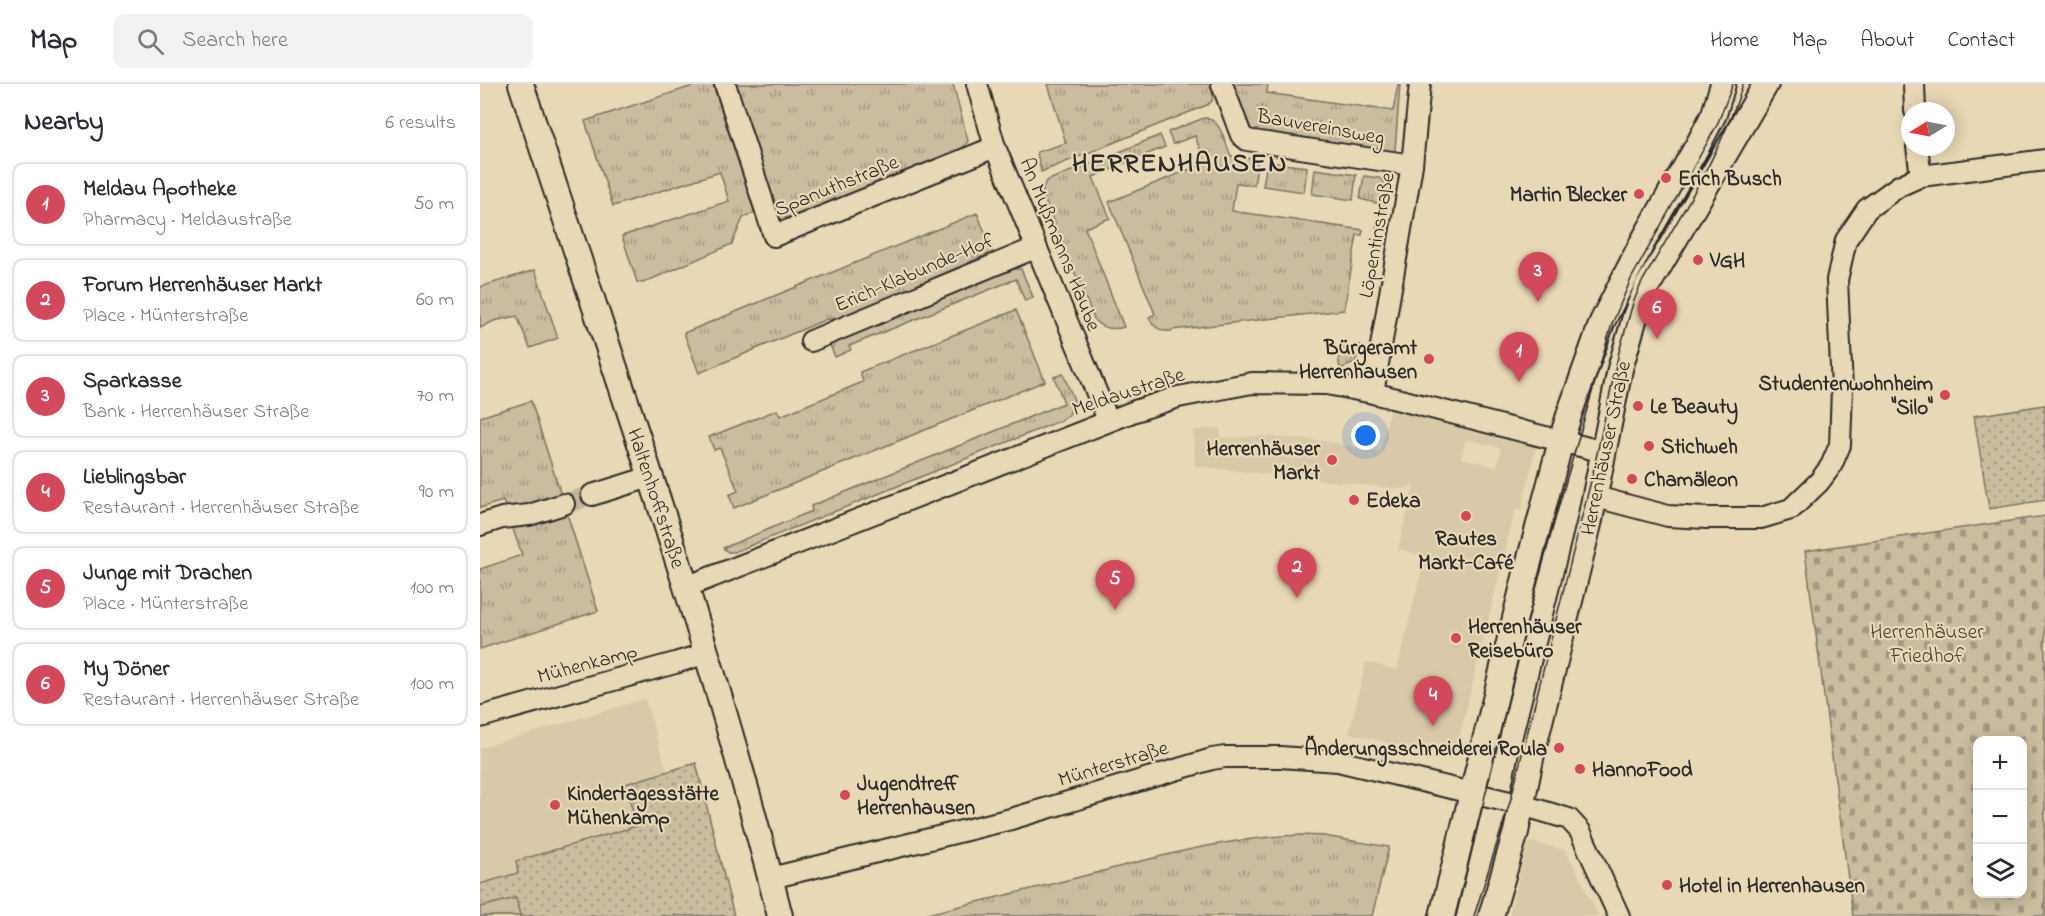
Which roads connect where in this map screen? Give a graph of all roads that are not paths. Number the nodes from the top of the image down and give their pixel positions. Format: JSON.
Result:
{"nodes":[{"id":1,"x":521,"y":84,"type":"edge"},
{"id":2,"x":725,"y":84,"type":"edge"},
{"id":3,"x":977,"y":84,"type":"edge"},
{"id":4,"x":1222,"y":84,"type":"edge"},
{"id":5,"x":1420,"y":84,"type":"edge"},
{"id":6,"x":1723,"y":84,"type":"edge"},
{"id":7,"x":1766,"y":84,"type":"edge"},
{"id":8,"x":1914,"y":84,"type":"edge"},
{"id":9,"x":1915,"y":102,"type":"edge"},
{"id":10,"x":995,"y":147,"type":"junction"},
{"id":11,"x":1918,"y":156,"type":"edge"},
{"id":12,"x":2045,"y":160,"type":"edge"},
{"id":13,"x":1412,"y":165,"type":"junction"},
{"id":14,"x":1921,"y":176,"type":"junction"},
{"id":15,"x":1035,"y":248,"type":"junction"},
{"id":16,"x":811,"y":341,"type":"dead end"},
{"id":17,"x":1373,"y":393,"type":"junction"},
{"id":18,"x":1108,"y":420,"type":"junction"},
{"id":19,"x":1560,"y":441,"type":"junction"},
{"id":20,"x":1604,"y":452,"type":"junction"},
{"id":21,"x":650,"y":477,"type":"junction"},
{"id":22,"x":592,"y":495,"type":"tunnel mouth"},
{"id":23,"x":1596,"y":497,"type":"junction"},
{"id":24,"x":564,"y":504,"type":"tunnel mouth"},
{"id":25,"x":480,"y":525,"type":"edge"},
{"id":26,"x":686,"y":587,"type":"junction"},
{"id":27,"x":707,"y":653,"type":"junction"},
{"id":28,"x":480,"y":717,"type":"edge"},
{"id":29,"x":1473,"y":793,"type":"junction"},
{"id":30,"x":1522,"y":805,"type":"junction"},
{"id":31,"x":771,"y":879,"type":"junction"},
{"id":32,"x":780,"y":916,"type":"edge"},
{"id":33,"x":1442,"y":916,"type":"edge"},
{"id":34,"x":1491,"y":916,"type":"edge"},
{"id":35,"x":1618,"y":916,"type":"edge"}],
"edges":[{"from":1,"to":21,"type":"street","name":"Haltenhoffstraße"},
{"from":2,"to":10,"type":"street","name":"Spanuthstraße"},
{"from":3,"to":10,"type":"street","name":"An Mußmanns Haube"},
{"from":4,"to":13,"type":"street","name":"Bauvereinsweg"},
{"from":5,"to":13,"type":"street","name":"Löpentinstraße"},
{"from":6,"to":19,"type":"street","name":"Herrenhäuser Straße"},
{"from":7,"to":20,"type":"street","name":"Herrenhäuser Straße"},
{"from":8,"to":9,"type":"street"},
{"from":10,"to":15,"type":"street","name":"An Mußmanns Haube"},
{"from":11,"to":14,"type":"street"},
{"from":12,"to":14,"type":"street"},
{"from":13,"to":17,"type":"street","name":"Löpentinstraße"},
{"from":14,"to":23,"type":"street"},
{"from":15,"to":16,"type":"street","name":"Erich-Klabunde-Hof"},
{"from":15,"to":18,"type":"street","name":"An Mußmanns Haube"},
{"from":17,"to":18,"type":"street","name":"Meldaustraße"},
{"from":17,"to":19,"type":"street","name":"Meldaustraße"},
{"from":18,"to":26,"type":"street","name":"Meldaustraße"},
{"from":19,"to":20,"type":"street","name":"Meldaustraße"},
{"from":19,"to":29,"type":"street","name":"Herrenhäuser Straße"},
{"from":20,"to":23,"type":"street","name":"Herrenhäuser Straße"},
{"from":21,"to":22,"type":"street"},
{"from":21,"to":26,"type":"street","name":"Haltenhoffstraße"},
{"from":23,"to":30,"type":"street","name":"Herrenhäuser Straße"},
{"from":24,"to":25,"type":"street"},
{"from":26,"to":27,"type":"street","name":"Haltenhoffstraße"},
{"from":27,"to":28,"type":"street","name":"Mühenkamp"},
{"from":27,"to":31,"type":"street","name":"Haltenhoffstraße"},
{"from":29,"to":30,"type":"street"},
{"from":29,"to":31,"type":"street","name":"Münterstraße"},
{"from":29,"to":33,"type":"street","name":"Herrenhäuser Straße"},
{"from":30,"to":34,"type":"street","name":"Herrenhäuser Straße"},
{"from":30,"to":35,"type":"street"},
{"from":31,"to":32,"type":"street","name":"Haltenhoffstraße"}]}
